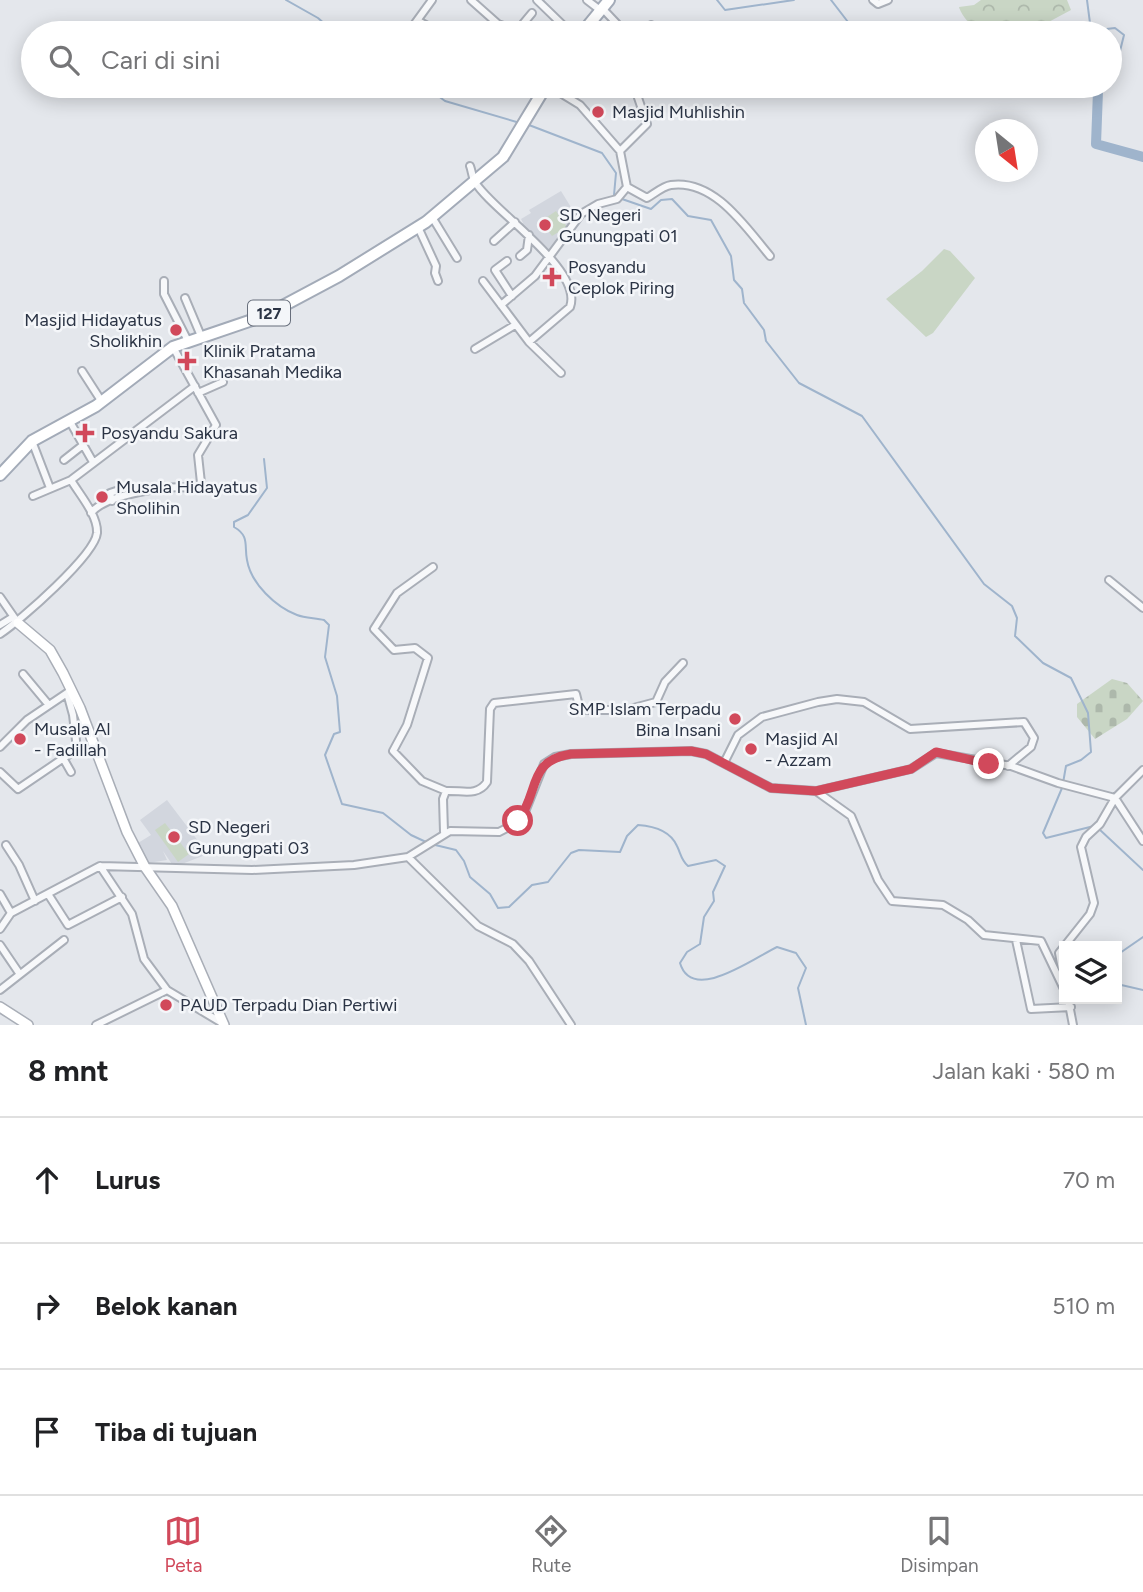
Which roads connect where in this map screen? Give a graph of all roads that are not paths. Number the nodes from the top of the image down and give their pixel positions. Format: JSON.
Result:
{"nodes":[{"id":1,"x":432,"y":0,"type":"edge"},
{"id":2,"x":471,"y":0,"type":"edge"},
{"id":3,"x":537,"y":0,"type":"edge"},
{"id":4,"x":587,"y":0,"type":"edge"},
{"id":5,"x":873,"y":0,"type":"edge"},
{"id":6,"x":888,"y":0,"type":"edge"},
{"id":7,"x":603,"y":6,"type":"edge"},
{"id":8,"x":532,"y":13,"type":"dead end"},
{"id":9,"x":418,"y":21,"type":"edge"},
{"id":10,"x":496,"y":21,"type":"edge"},
{"id":11,"x":527,"y":21,"type":"edge"},
{"id":12,"x":559,"y":21,"type":"edge"},
{"id":13,"x":591,"y":21,"type":"edge"},
{"id":14,"x":615,"y":21,"type":"edge"},
{"id":15,"x":539,"y":98,"type":"edge"},
{"id":16,"x":568,"y":98,"type":"edge"},
{"id":17,"x":638,"y":98,"type":"edge"},
{"id":18,"x":620,"y":151,"type":"junction"},
{"id":19,"x":470,"y":166,"type":"dead end"},
{"id":20,"x":475,"y":183,"type":"junction"},
{"id":21,"x":627,"y":187,"type":"junction"},
{"id":22,"x":432,"y":217,"type":"junction"},
{"id":23,"x":515,"y":222,"type":"junction"},
{"id":24,"x":418,"y":227,"type":"junction"},
{"id":25,"x":529,"y":236,"type":"junction"},
{"id":26,"x":494,"y":241,"type":"dead end"},
{"id":27,"x":550,"y":255,"type":"junction"},
{"id":28,"x":520,"y":256,"type":"dead end"},
{"id":29,"x":771,"y":256,"type":"dead end"},
{"id":30,"x":457,"y":258,"type":"dead end"},
{"id":31,"x":507,"y":261,"type":"dead end"},
{"id":32,"x":164,"y":281,"type":"dead end"},
{"id":33,"x":438,"y":281,"type":"dead end"},
{"id":34,"x":483,"y":281,"type":"dead end"},
{"id":35,"x":512,"y":296,"type":"junction"},
{"id":36,"x":185,"y":299,"type":"dead end"},
{"id":37,"x":501,"y":305,"type":"junction"},
{"id":38,"x":515,"y":325,"type":"junction"},
{"id":39,"x":201,"y":336,"type":"junction"},
{"id":40,"x":188,"y":341,"type":"junction"},
{"id":41,"x":529,"y":342,"type":"junction"},
{"id":42,"x":173,"y":347,"type":"junction"},
{"id":43,"x":474,"y":349,"type":"dead end"},
{"id":44,"x":82,"y":371,"type":"dead end"},
{"id":45,"x":561,"y":373,"type":"dead end"},
{"id":46,"x":223,"y":382,"type":"dead end"},
{"id":47,"x":197,"y":390,"type":"junction"},
{"id":48,"x":102,"y":402,"type":"junction"},
{"id":49,"x":69,"y":420,"type":"junction"},
{"id":50,"x":32,"y":441,"type":"junction"},
{"id":51,"x":83,"y":445,"type":"junction"},
{"id":52,"x":64,"y":460,"type":"dead end"},
{"id":53,"x":93,"y":463,"type":"junction"},
{"id":54,"x":0,"y":475,"type":"edge"},
{"id":55,"x":71,"y":480,"type":"junction"},
{"id":56,"x":201,"y":483,"type":"dead end"},
{"id":57,"x":128,"y":487,"type":"dead end"},
{"id":58,"x":50,"y":488,"type":"junction"},
{"id":59,"x":192,"y":488,"type":"dead end"},
{"id":60,"x":33,"y":496,"type":"dead end"},
{"id":61,"x":112,"y":501,"type":"junction"},
{"id":62,"x":91,"y":513,"type":"junction"},
{"id":63,"x":433,"y":567,"type":"dead end"},
{"id":64,"x":1110,"y":580,"type":"dead end"},
{"id":65,"x":0,"y":597,"type":"edge"},
{"id":66,"x":1143,"y":608,"type":"edge"},
{"id":67,"x":15,"y":620,"type":"junction"},
{"id":68,"x":0,"y":625,"type":"edge"},
{"id":69,"x":0,"y":634,"type":"edge"},
{"id":70,"x":683,"y":663,"type":"dead end"},
{"id":71,"x":23,"y":674,"type":"dead end"},
{"id":72,"x":69,"y":692,"type":"junction"},
{"id":73,"x":48,"y":704,"type":"junction"},
{"id":74,"x":92,"y":742,"type":"junction"},
{"id":75,"x":0,"y":745,"type":"edge"},
{"id":76,"x":77,"y":749,"type":"junction"},
{"id":77,"x":63,"y":758,"type":"junction"},
{"id":78,"x":724,"y":764,"type":"junction"},
{"id":79,"x":1008,"y":766,"type":"junction"},
{"id":80,"x":1143,"y":770,"type":"edge"},
{"id":81,"x":0,"y":772,"type":"edge"},
{"id":82,"x":71,"y":772,"type":"dead end"},
{"id":83,"x":446,"y":790,"type":"junction"},
{"id":84,"x":816,"y":791,"type":"junction"},
{"id":85,"x":1115,"y":798,"type":"junction"},
{"id":86,"x":444,"y":832,"type":"junction"},
{"id":87,"x":1143,"y":841,"type":"edge"},
{"id":88,"x":6,"y":845,"type":"dead end"},
{"id":89,"x":408,"y":857,"type":"junction"},
{"id":90,"x":100,"y":866,"type":"junction"},
{"id":91,"x":145,"y":867,"type":"junction"},
{"id":92,"x":0,"y":894,"type":"edge"},
{"id":93,"x":48,"y":894,"type":"junction"},
{"id":94,"x":122,"y":897,"type":"junction"},
{"id":95,"x":35,"y":901,"type":"junction"},
{"id":96,"x":11,"y":913,"type":"junction"},
{"id":97,"x":0,"y":929,"type":"edge"},
{"id":98,"x":64,"y":940,"type":"dead end"},
{"id":99,"x":1016,"y":940,"type":"junction"},
{"id":100,"x":1069,"y":941,"type":"edge"},
{"id":101,"x":0,"y":945,"type":"edge"},
{"id":102,"x":19,"y":973,"type":"junction"},
{"id":103,"x":1059,"y":978,"type":"edge"},
{"id":104,"x":0,"y":990,"type":"edge"},
{"id":105,"x":167,"y":990,"type":"junction"},
{"id":106,"x":1059,"y":1003,"type":"edge"},
{"id":107,"x":1070,"y":1004,"type":"edge"},
{"id":108,"x":0,"y":1007,"type":"edge"},
{"id":109,"x":25,"y":1024,"type":"edge"},
{"id":110,"x":96,"y":1025,"type":"edge"},
{"id":111,"x":224,"y":1025,"type":"edge"},
{"id":112,"x":570,"y":1025,"type":"edge"},
{"id":113,"x":1073,"y":1025,"type":"edge"}],
"edges":[{"from":1,"to":9,"type":"street"},
{"from":2,"to":10,"type":"street"},
{"from":3,"to":12,"type":"street"},
{"from":4,"to":7,"type":"street"},
{"from":5,"to":6,"type":"street"},
{"from":7,"to":13,"type":"main road"},
{"from":7,"to":14,"type":"street"},
{"from":8,"to":11,"type":"street"},
{"from":15,"to":20,"type":"main road","number":"127"},
{"from":16,"to":18,"type":"street"},
{"from":17,"to":18,"type":"street"},
{"from":18,"to":21,"type":"street"},
{"from":19,"to":20,"type":"street"},
{"from":20,"to":22,"type":"main road","number":"127"},
{"from":20,"to":23,"type":"street"},
{"from":21,"to":27,"type":"street"},
{"from":21,"to":29,"type":"street"},
{"from":22,"to":24,"type":"main road","number":"127"},
{"from":22,"to":30,"type":"street"},
{"from":23,"to":25,"type":"street"},
{"from":23,"to":26,"type":"street"},
{"from":24,"to":33,"type":"street"},
{"from":24,"to":39,"type":"main road","number":"127"},
{"from":25,"to":27,"type":"street"},
{"from":25,"to":28,"type":"street"},
{"from":27,"to":35,"type":"street"},
{"from":27,"to":41,"type":"street"},
{"from":31,"to":35,"type":"street"},
{"from":32,"to":40,"type":"street"},
{"from":34,"to":37,"type":"street"},
{"from":35,"to":37,"type":"street"},
{"from":36,"to":39,"type":"street"},
{"from":37,"to":38,"type":"street"},
{"from":38,"to":41,"type":"street"},
{"from":38,"to":43,"type":"street"},
{"from":39,"to":40,"type":"main road","number":"127"},
{"from":40,"to":42,"type":"main road","number":"127"},
{"from":41,"to":45,"type":"street"},
{"from":42,"to":47,"type":"street"},
{"from":42,"to":48,"type":"main road","number":"127"},
{"from":44,"to":48,"type":"street"},
{"from":46,"to":47,"type":"street"},
{"from":47,"to":53,"type":"street"},
{"from":47,"to":56,"type":"street"},
{"from":48,"to":49,"type":"main road","number":"127"},
{"from":49,"to":50,"type":"main road","number":"127"},
{"from":49,"to":51,"type":"street"},
{"from":50,"to":54,"type":"main road","number":"127"},
{"from":50,"to":58,"type":"street"},
{"from":51,"to":52,"type":"street"},
{"from":51,"to":53,"type":"street"},
{"from":53,"to":55,"type":"street"},
{"from":55,"to":58,"type":"street"},
{"from":55,"to":62,"type":"street"},
{"from":57,"to":61,"type":"street"},
{"from":58,"to":60,"type":"street"},
{"from":59,"to":61,"type":"street"},
{"from":61,"to":62,"type":"street"},
{"from":62,"to":67,"type":"street"},
{"from":63,"to":83,"type":"street"},
{"from":64,"to":66,"type":"street"},
{"from":65,"to":67,"type":"street"},
{"from":67,"to":68,"type":"street"},
{"from":67,"to":69,"type":"street"},
{"from":67,"to":72,"type":"street"},
{"from":70,"to":83,"type":"street"},
{"from":71,"to":73,"type":"street"},
{"from":72,"to":73,"type":"street"},
{"from":72,"to":74,"type":"street"},
{"from":72,"to":76,"type":"street"},
{"from":73,"to":75,"type":"street"},
{"from":74,"to":76,"type":"street"},
{"from":74,"to":91,"type":"street"},
{"from":76,"to":77,"type":"street"},
{"from":77,"to":81,"type":"street"},
{"from":77,"to":82,"type":"street"},
{"from":78,"to":79,"type":"street"},
{"from":78,"to":84,"type":"street"},
{"from":78,"to":86,"type":"street"},
{"from":79,"to":84,"type":"street"},
{"from":79,"to":85,"type":"street"},
{"from":80,"to":85,"type":"street"},
{"from":83,"to":86,"type":"street"},
{"from":84,"to":99,"type":"street"},
{"from":85,"to":87,"type":"street"},
{"from":85,"to":100,"type":"street"},
{"from":86,"to":89,"type":"street"},
{"from":88,"to":95,"type":"street"},
{"from":89,"to":91,"type":"street"},
{"from":89,"to":112,"type":"street"},
{"from":90,"to":91,"type":"street"},
{"from":90,"to":93,"type":"street"},
{"from":90,"to":94,"type":"street"},
{"from":91,"to":111,"type":"street"},
{"from":92,"to":96,"type":"street"},
{"from":93,"to":94,"type":"street"},
{"from":93,"to":95,"type":"street"},
{"from":94,"to":105,"type":"street"},
{"from":95,"to":96,"type":"street"},
{"from":96,"to":97,"type":"street"},
{"from":98,"to":102,"type":"street"},
{"from":99,"to":103,"type":"street"},
{"from":99,"to":106,"type":"street"},
{"from":101,"to":102,"type":"street"},
{"from":102,"to":104,"type":"street"},
{"from":105,"to":110,"type":"street"},
{"from":105,"to":111,"type":"street"},
{"from":107,"to":113,"type":"street"},
{"from":108,"to":109,"type":"street"}]}
